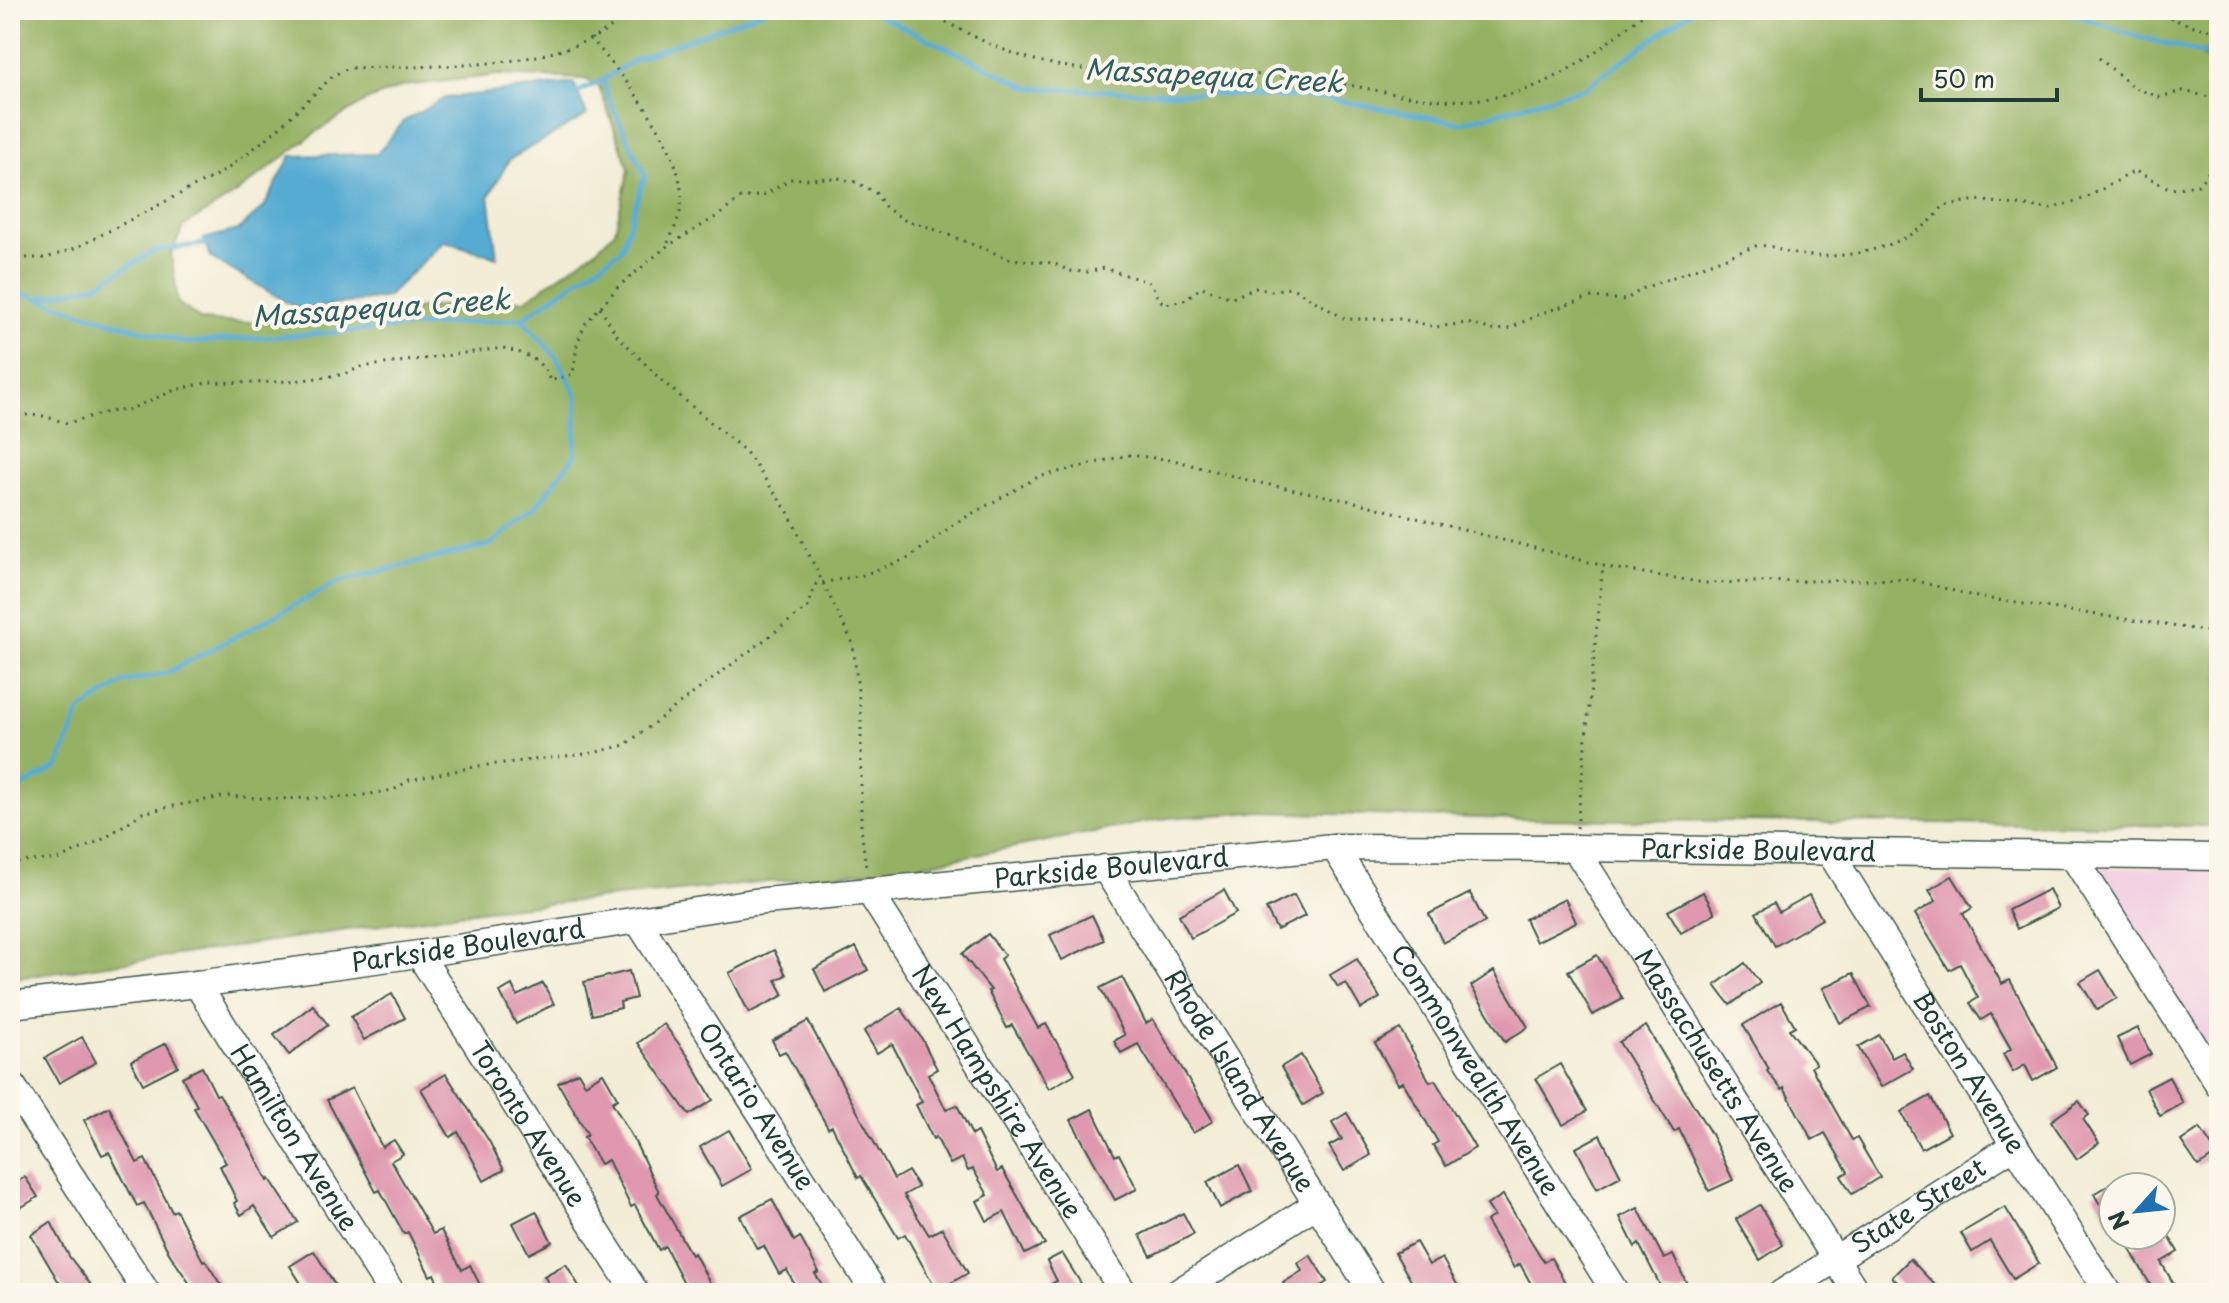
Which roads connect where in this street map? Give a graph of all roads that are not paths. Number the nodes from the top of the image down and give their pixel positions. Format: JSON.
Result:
{"nodes":[{"id":1,"x":1334,"y":847,"type":"junction"},
{"id":2,"x":1575,"y":848,"type":"junction"},
{"id":3,"x":1829,"y":851,"type":"junction"},
{"id":4,"x":2073,"y":856,"type":"junction"},
{"id":5,"x":2219,"y":857,"type":"edge"},
{"id":6,"x":1105,"y":868,"type":"junction"},
{"id":7,"x":869,"y":891,"type":"junction"},
{"id":8,"x":638,"y":921,"type":"junction"},
{"id":9,"x":419,"y":954,"type":"junction"},
{"id":10,"x":197,"y":984,"type":"junction"},
{"id":11,"x":10,"y":1005,"type":"edge"},
{"id":12,"x":10,"y":1082,"type":"edge"},
{"id":13,"x":2219,"y":1085,"type":"edge"},
{"id":14,"x":2015,"y":1145,"type":"junction"},
{"id":15,"x":1317,"y":1204,"type":"junction"},
{"id":16,"x":1835,"y":1260,"type":"junction"},
{"id":17,"x":147,"y":1293,"type":"edge"},
{"id":18,"x":392,"y":1293,"type":"edge"},
{"id":19,"x":636,"y":1293,"type":"edge"},
{"id":20,"x":875,"y":1293,"type":"edge"},
{"id":21,"x":1124,"y":1293,"type":"edge"},
{"id":22,"x":1177,"y":1293,"type":"edge"},
{"id":23,"x":1373,"y":1293,"type":"edge"},
{"id":24,"x":1616,"y":1293,"type":"edge"},
{"id":25,"x":1782,"y":1293,"type":"edge"},
{"id":26,"x":1857,"y":1293,"type":"edge"},
{"id":27,"x":2108,"y":1293,"type":"edge"}],
"edges":[{"from":1,"to":2,"type":"street","name":"Parkside Boulevard"},
{"from":1,"to":6,"type":"street","name":"Parkside Boulevard"},
{"from":1,"to":24,"type":"street","name":"Commonwealth Avenue"},
{"from":2,"to":3,"type":"street","name":"Parkside Boulevard"},
{"from":2,"to":16,"type":"street","name":"Massachusetts Avenue"},
{"from":3,"to":4,"type":"street","name":"Parkside Boulevard"},
{"from":3,"to":14,"type":"street","name":"Boston Avenue"},
{"from":4,"to":5,"type":"street","name":"Parkside Boulevard"},
{"from":4,"to":13,"type":"street"},
{"from":6,"to":7,"type":"street","name":"Parkside Boulevard"},
{"from":6,"to":15,"type":"street","name":"Rhode Island Avenue"},
{"from":7,"to":8,"type":"street","name":"Parkside Boulevard"},
{"from":7,"to":21,"type":"street","name":"New Hampshire Avenue"},
{"from":8,"to":9,"type":"street","name":"Parkside Boulevard"},
{"from":8,"to":20,"type":"street","name":"Ontario Avenue"},
{"from":9,"to":10,"type":"street","name":"Parkside Boulevard"},
{"from":9,"to":19,"type":"street","name":"Toronto Avenue"},
{"from":10,"to":11,"type":"street","name":"Parkside Boulevard"},
{"from":10,"to":18,"type":"street","name":"Hamilton Avenue"},
{"from":12,"to":17,"type":"street"},
{"from":14,"to":16,"type":"street","name":"State Street"},
{"from":14,"to":27,"type":"street","name":"Boston Avenue"},
{"from":15,"to":22,"type":"street"},
{"from":15,"to":23,"type":"street","name":"Rhode Island Avenue"},
{"from":16,"to":25,"type":"street","name":"State Street"},
{"from":16,"to":26,"type":"street","name":"Massachusetts Avenue"}]}
